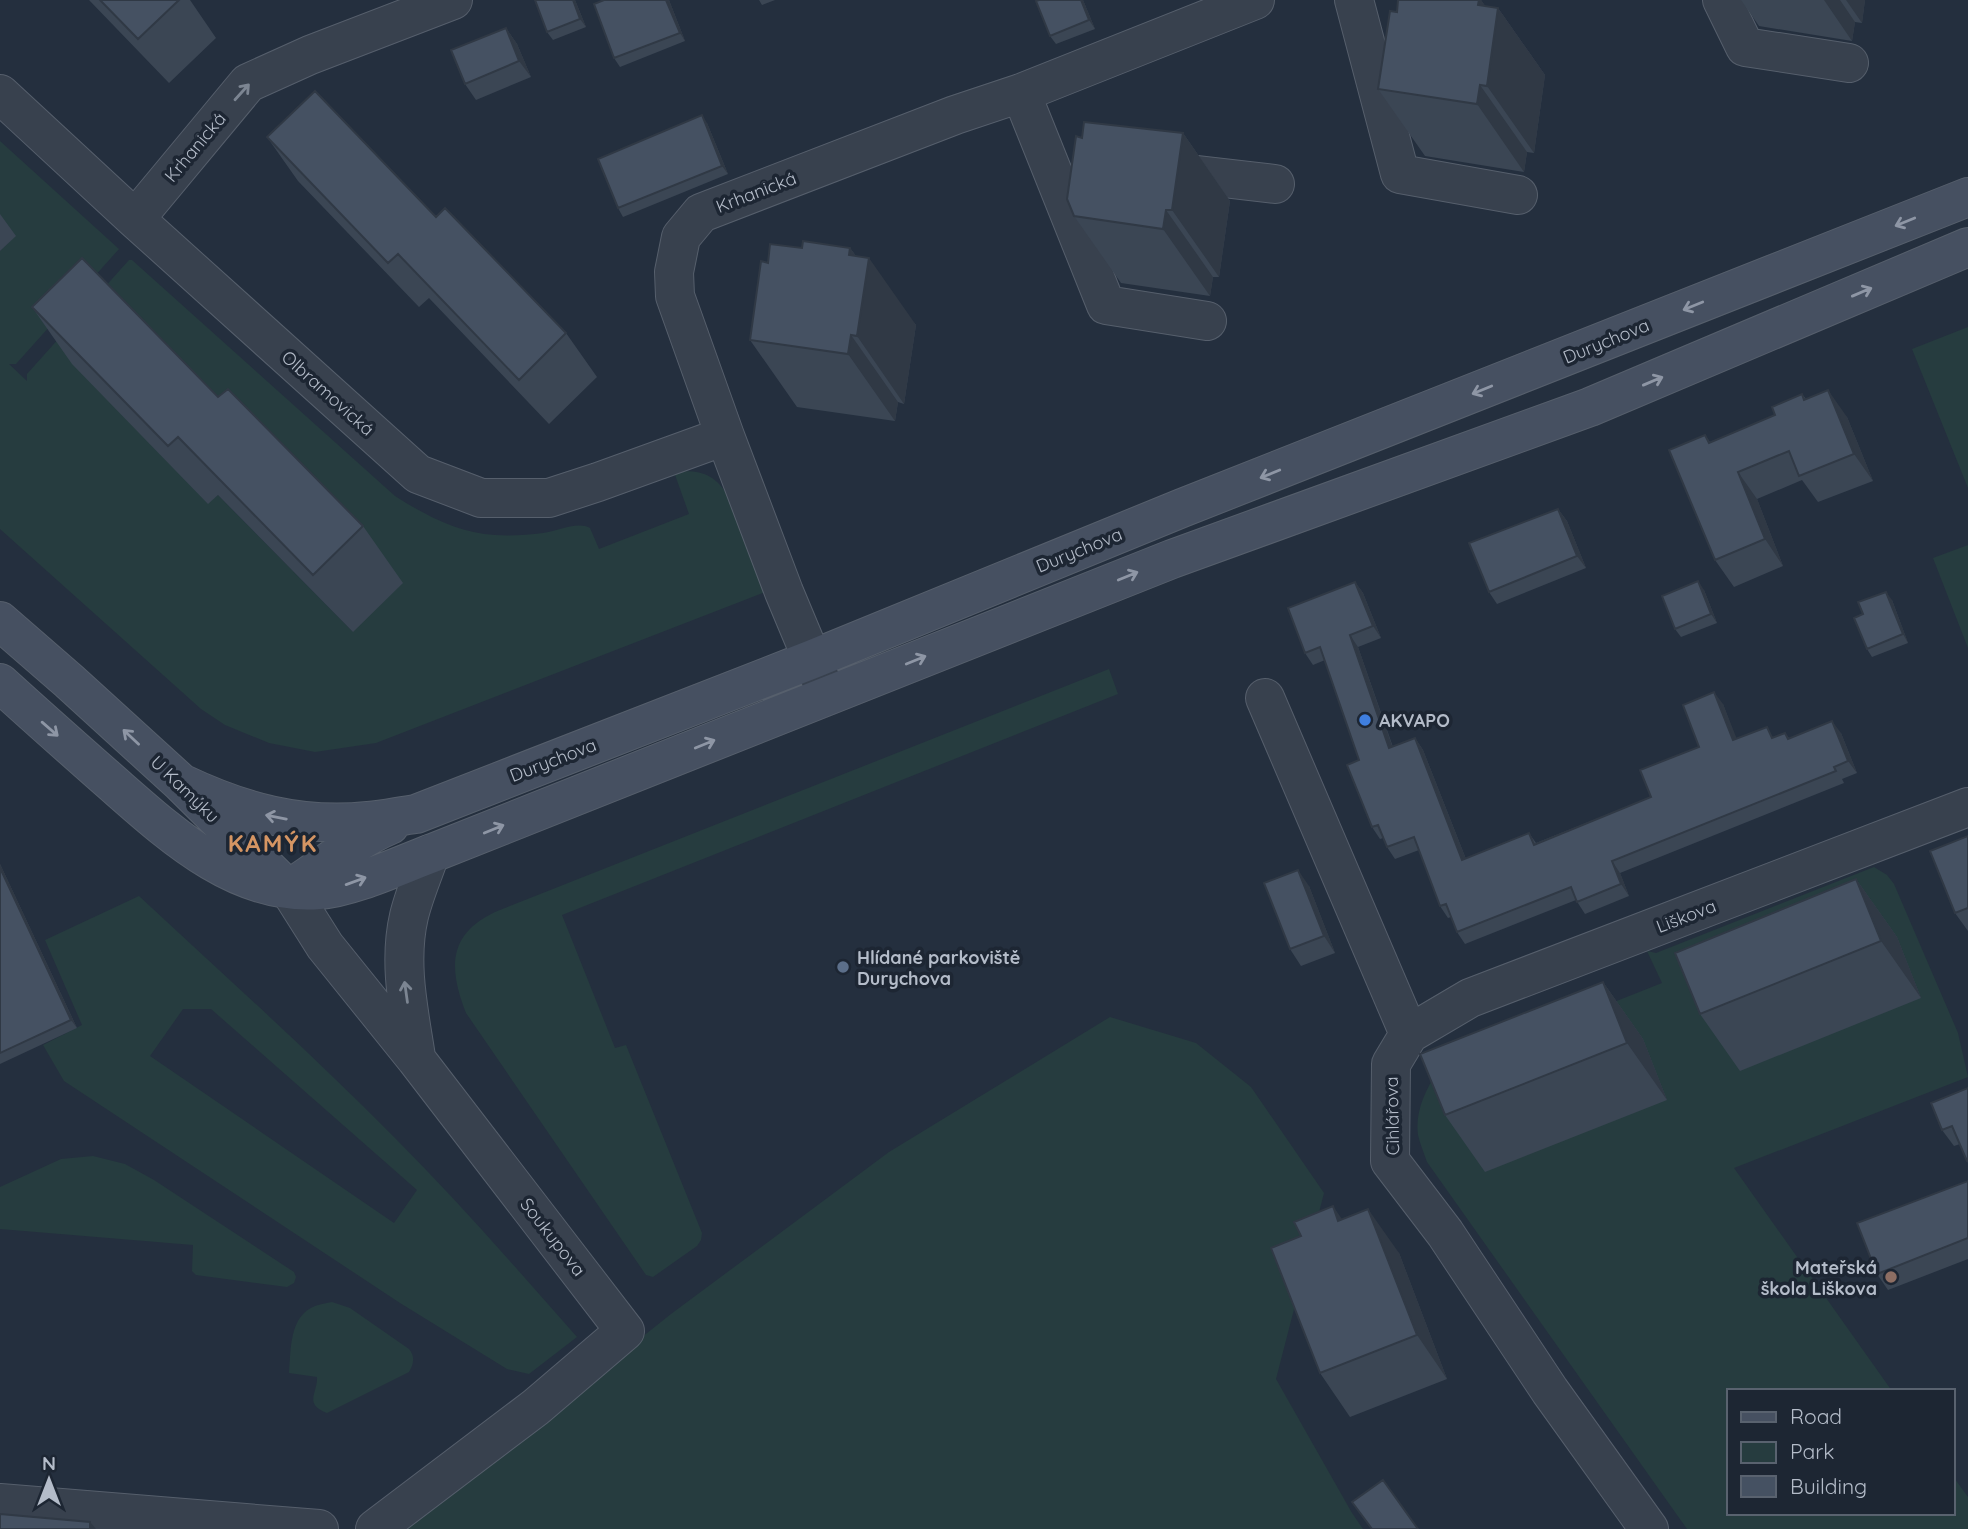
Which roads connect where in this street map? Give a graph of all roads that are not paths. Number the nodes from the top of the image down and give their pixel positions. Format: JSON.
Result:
{"nodes":[{"id":1,"x":453,"y":0,"type":"edge"},
{"id":2,"x":1255,"y":0,"type":"edge"},
{"id":3,"x":1354,"y":0,"type":"edge"},
{"id":4,"x":1722,"y":0,"type":"edge"},
{"id":5,"x":1849,"y":63,"type":"dead end"},
{"id":6,"x":1021,"y":93,"type":"junction"},
{"id":7,"x":0,"y":94,"type":"edge"},
{"id":8,"x":1093,"y":166,"type":"edge"},
{"id":9,"x":1133,"y":167,"type":"edge"},
{"id":10,"x":1052,"y":171,"type":"junction"},
{"id":11,"x":1275,"y":184,"type":"dead end"},
{"id":12,"x":1518,"y":195,"type":"dead end"},
{"id":13,"x":1968,"y":197,"type":"edge"},
{"id":14,"x":135,"y":219,"type":"junction"},
{"id":15,"x":1968,"y":247,"type":"edge"},
{"id":16,"x":1207,"y":321,"type":"dead end"},
{"id":17,"x":725,"y":436,"type":"junction"},
{"id":18,"x":0,"y":621,"type":"edge"},
{"id":19,"x":813,"y":659,"type":"junction"},
{"id":20,"x":0,"y":683,"type":"edge"},
{"id":21,"x":827,"y":695,"type":"junction"},
{"id":22,"x":1265,"y":698,"type":"dead end"},
{"id":23,"x":181,"y":783,"type":"junction"},
{"id":24,"x":1968,"y":807,"type":"edge"},
{"id":25,"x":416,"y":814,"type":"junction"},
{"id":26,"x":430,"y":854,"type":"junction"},
{"id":27,"x":289,"y":889,"type":"junction"},
{"id":28,"x":1409,"y":1034,"type":"junction"},
{"id":29,"x":416,"y":1059,"type":"junction"},
{"id":30,"x":0,"y":1503,"type":"edge"},
{"id":31,"x":319,"y":1529,"type":"edge"},
{"id":32,"x":375,"y":1529,"type":"edge"},
{"id":33,"x":1649,"y":1529,"type":"edge"}],
"edges":[{"from":14,"to":1,"type":"street","name":"Krhanická","one_way":true},
{"from":2,"to":6,"type":"street","name":"Krhanická"},
{"from":3,"to":12,"type":"street"},
{"from":4,"to":5,"type":"street"},
{"from":6,"to":10,"type":"street"},
{"from":6,"to":17,"type":"street","name":"Krhanická"},
{"from":7,"to":14,"type":"street","name":"Olbramovická"},
{"from":8,"to":10,"type":"street"},
{"from":9,"to":11,"type":"street"},
{"from":10,"to":16,"type":"street"},
{"from":13,"to":19,"type":"street","name":"Durychova","one_way":true},
{"from":14,"to":17,"type":"street","name":"Olbramovická"},
{"from":21,"to":15,"type":"street","one_way":true},
{"from":17,"to":19,"type":"street","name":"Krhanická"},
{"from":23,"to":18,"type":"street","name":"U Kamýku","one_way":true},
{"from":19,"to":21,"type":"street","name":"Krhanická"},
{"from":19,"to":25,"type":"street","name":"Durychova"},
{"from":20,"to":27,"type":"street","one_way":true},
{"from":26,"to":21,"type":"street","one_way":true},
{"from":22,"to":28,"type":"street"},
{"from":25,"to":23,"type":"street","name":"Durychova","one_way":true},
{"from":23,"to":27,"type":"street","name":"U Kamýku"},
{"from":24,"to":28,"type":"street","name":"Liškova"},
{"from":25,"to":27,"type":"street"},
{"from":27,"to":26,"type":"street","one_way":true},
{"from":29,"to":26,"type":"street","one_way":true},
{"from":27,"to":29,"type":"street","name":"Soukupova"},
{"from":28,"to":33,"type":"street","name":"Cihlářova"},
{"from":29,"to":32,"type":"street","name":"Soukupova"},
{"from":30,"to":31,"type":"street"}]}
